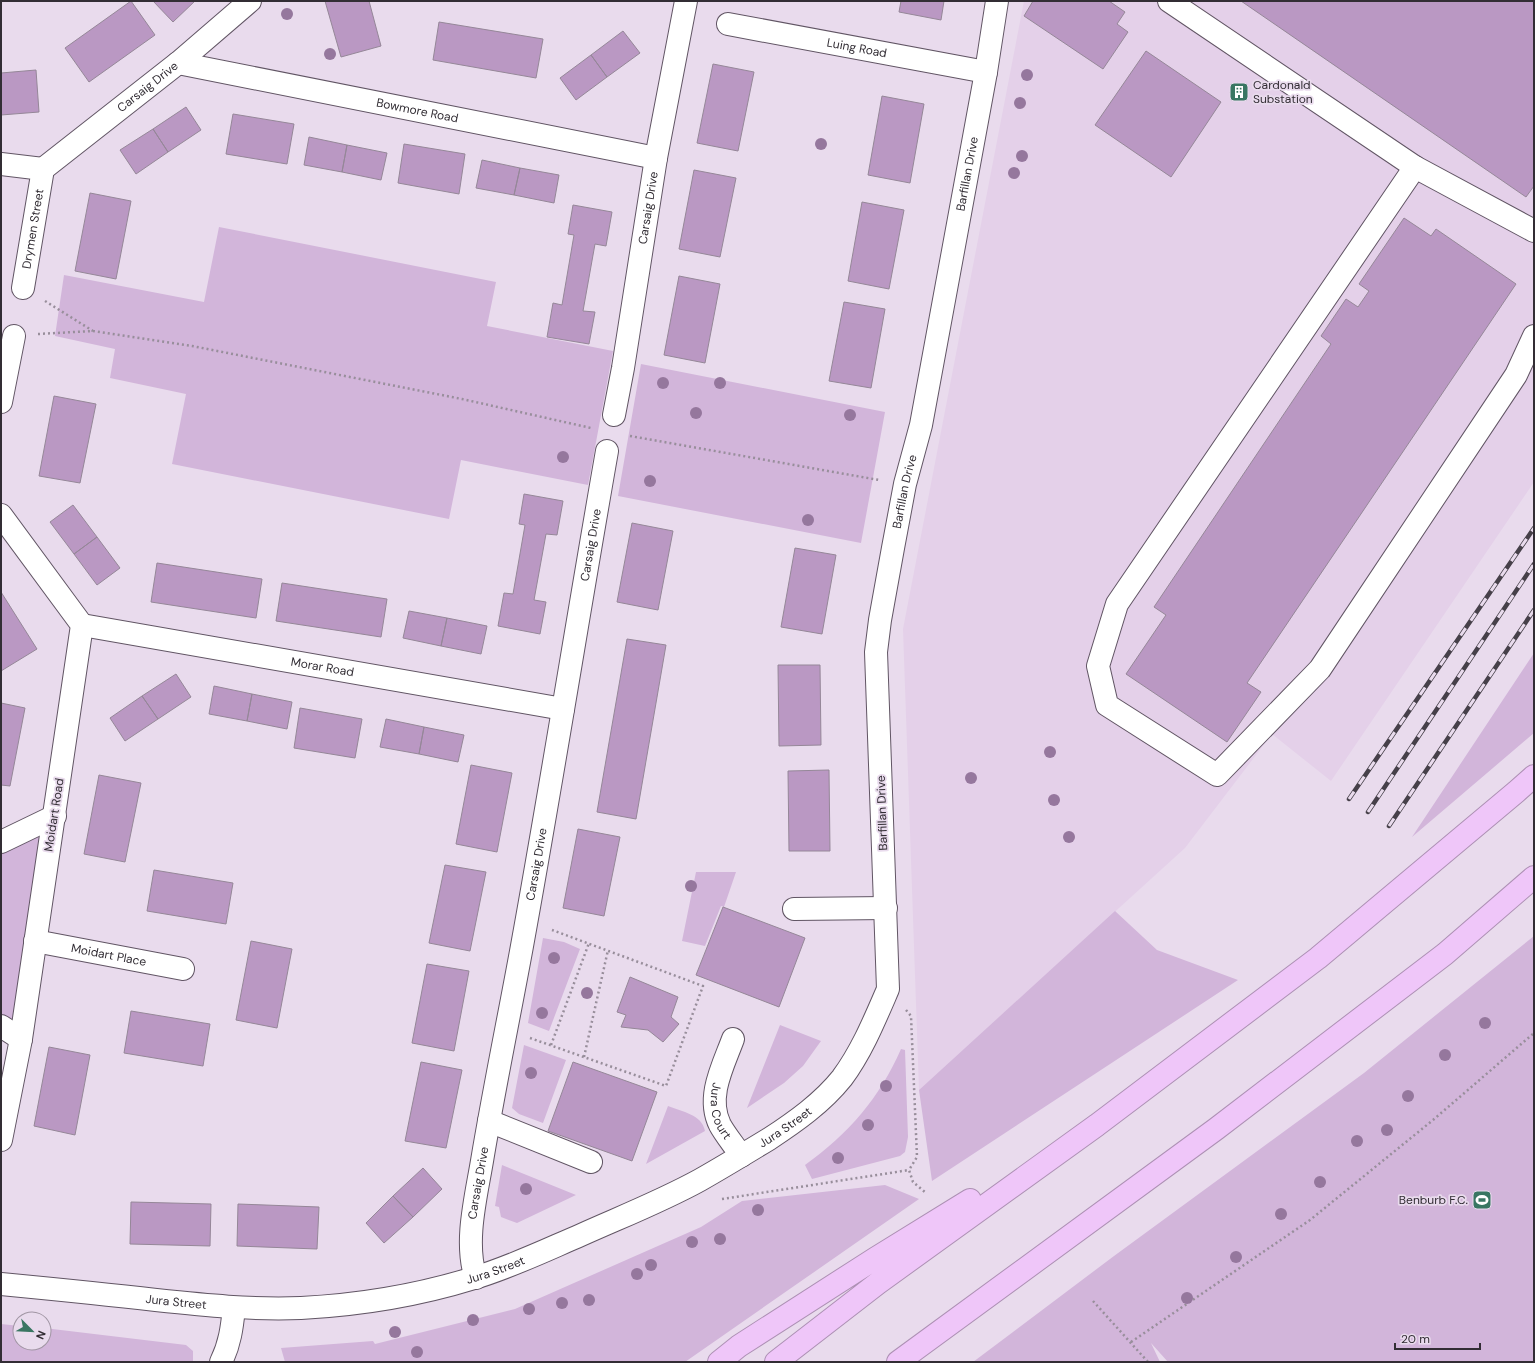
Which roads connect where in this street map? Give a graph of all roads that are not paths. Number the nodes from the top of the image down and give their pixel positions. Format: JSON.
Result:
{"nodes":[{"id":1,"x":250,"y":1,"type":"edge"},
{"id":2,"x":686,"y":1,"type":"edge"},
{"id":3,"x":997,"y":1,"type":"edge"},
{"id":4,"x":1169,"y":1,"type":"edge"},
{"id":5,"x":728,"y":24,"type":"dead end"},
{"id":6,"x":178,"y":63,"type":"junction"},
{"id":7,"x":986,"y":72,"type":"junction"},
{"id":8,"x":656,"y":158,"type":"junction"},
{"id":9,"x":1,"y":164,"type":"edge"},
{"id":10,"x":1415,"y":167,"type":"junction"},
{"id":11,"x":43,"y":169,"type":"junction"},
{"id":12,"x":1534,"y":231,"type":"edge"},
{"id":13,"x":23,"y":288,"type":"road end"},
{"id":14,"x":14,"y":336,"type":"road end"},
{"id":15,"x":1534,"y":336,"type":"edge"},
{"id":16,"x":1,"y":402,"type":"edge"},
{"id":17,"x":614,"y":414,"type":"dead end"},
{"id":18,"x":608,"y":451,"type":"dead end"},
{"id":19,"x":1,"y":515,"type":"edge"},
{"id":20,"x":82,"y":625,"type":"junction"},
{"id":21,"x":563,"y":709,"type":"junction"},
{"id":22,"x":1534,"y":776,"type":"edge"},
{"id":23,"x":55,"y":816,"type":"junction"},
{"id":24,"x":1,"y":842,"type":"edge"},
{"id":25,"x":1534,"y":877,"type":"edge"},
{"id":26,"x":794,"y":908,"type":"dead end"},
{"id":27,"x":886,"y":908,"type":"junction"},
{"id":28,"x":35,"y":942,"type":"junction"},
{"id":29,"x":183,"y":969,"type":"dead end"},
{"id":30,"x":888,"y":989,"type":"joint"},
{"id":31,"x":1,"y":1026,"type":"edge"},
{"id":32,"x":21,"y":1039,"type":"junction"},
{"id":33,"x":733,"y":1039,"type":"dead end"},
{"id":34,"x":489,"y":1121,"type":"junction"},
{"id":35,"x":1097,"y":1125,"type":"junction"},
{"id":36,"x":1,"y":1140,"type":"edge"},
{"id":37,"x":742,"y":1156,"type":"junction"},
{"id":38,"x":591,"y":1162,"type":"dead end"},
{"id":39,"x":476,"y":1278,"type":"junction"},
{"id":40,"x":1,"y":1284,"type":"edge"},
{"id":41,"x":234,"y":1308,"type":"junction"},
{"id":42,"x":221,"y":1362,"type":"edge"},
{"id":43,"x":719,"y":1362,"type":"edge"},
{"id":44,"x":776,"y":1362,"type":"edge"},
{"id":45,"x":898,"y":1362,"type":"edge"}],
"edges":[{"from":1,"to":6,"type":"street","name":"Carsaig Drive"},
{"from":2,"to":8,"type":"street","name":"Carsaig Drive"},
{"from":3,"to":7,"type":"street","name":"Barfillan Drive"},
{"from":4,"to":10,"type":"street"},
{"from":5,"to":7,"type":"street","name":"Luing Road"},
{"from":6,"to":8,"type":"street","name":"Bowmore Road"},
{"from":6,"to":11,"type":"street","name":"Carsaig Drive"},
{"from":7,"to":27,"type":"street","name":"Barfillan Drive"},
{"from":8,"to":17,"type":"street","name":"Carsaig Drive"},
{"from":9,"to":11,"type":"street"},
{"from":10,"to":12,"type":"street"},
{"from":10,"to":15,"type":"street"},
{"from":11,"to":13,"type":"street","name":"Drymen Street"},
{"from":14,"to":16,"type":"street"},
{"from":18,"to":21,"type":"street","name":"Carsaig Drive"},
{"from":19,"to":20,"type":"street"},
{"from":20,"to":21,"type":"street","name":"Morar Road"},
{"from":20,"to":23,"type":"street","name":"Moidart Road"},
{"from":21,"to":34,"type":"street","name":"Carsaig Drive"},
{"from":22,"to":35,"type":"highway"},
{"from":23,"to":24,"type":"street"},
{"from":23,"to":28,"type":"street","name":"Moidart Road"},
{"from":25,"to":45,"type":"highway"},
{"from":26,"to":27,"type":"street"},
{"from":27,"to":30,"type":"street","name":"Barfillan Drive"},
{"from":28,"to":29,"type":"street","name":"Moidart Place"},
{"from":28,"to":32,"type":"street","name":"Moidart Road"},
{"from":30,"to":37,"type":"street","name":"Jura Street"},
{"from":31,"to":32,"type":"street"},
{"from":32,"to":36,"type":"street","name":"Moidart Road"},
{"from":33,"to":37,"type":"street","name":"Jura Court"},
{"from":34,"to":38,"type":"street"},
{"from":34,"to":39,"type":"street","name":"Carsaig Drive"},
{"from":35,"to":43,"type":"highway"},
{"from":35,"to":44,"type":"highway"},
{"from":37,"to":39,"type":"street","name":"Jura Street"},
{"from":39,"to":41,"type":"street","name":"Jura Street"},
{"from":40,"to":41,"type":"street","name":"Jura Street"},
{"from":41,"to":42,"type":"street"}]}
